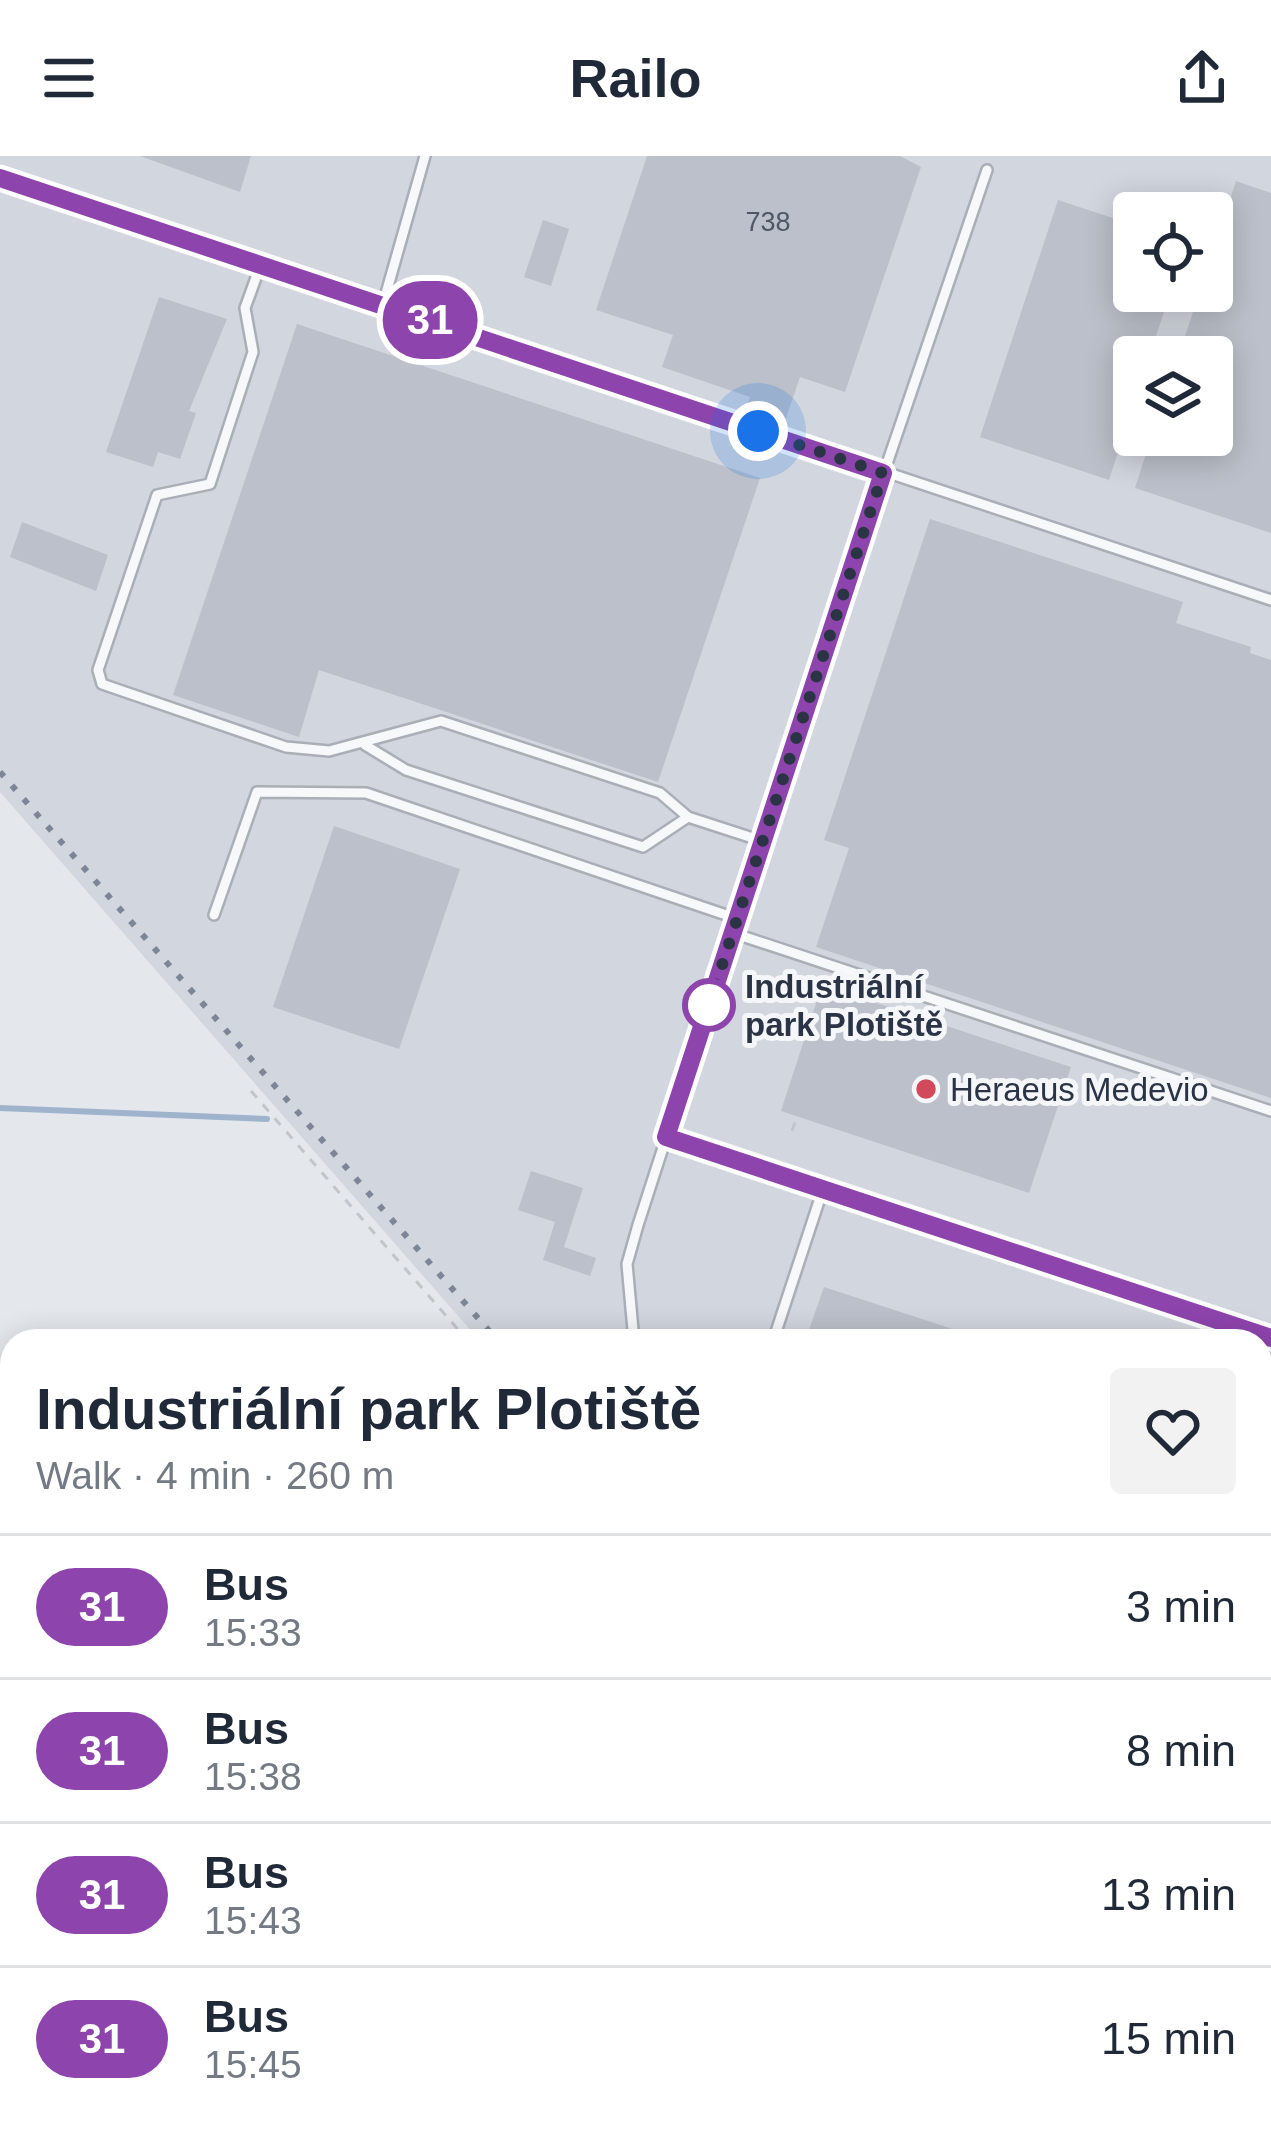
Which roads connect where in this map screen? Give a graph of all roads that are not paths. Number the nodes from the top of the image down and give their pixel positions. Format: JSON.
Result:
{"nodes":[{"id":1,"x":425,"y":156,"type":"edge"},
{"id":2,"x":987,"y":170,"type":"dead end"},
{"id":3,"x":0,"y":178,"type":"edge"},
{"id":4,"x":261,"y":264,"type":"junction"},
{"id":5,"x":383,"y":304,"type":"junction"},
{"id":6,"x":883,"y":473,"type":"junction"},
{"id":7,"x":1271,"y":600,"type":"edge"},
{"id":8,"x":365,"y":745,"type":"junction"},
{"id":9,"x":688,"y":818,"type":"junction"},
{"id":10,"x":762,"y":842,"type":"junction"},
{"id":11,"x":214,"y":915,"type":"dead end"},
{"id":12,"x":738,"y":919,"type":"junction"},
{"id":13,"x":733,"y":933,"type":"junction"},
{"id":14,"x":1271,"y":1111,"type":"edge"},
{"id":15,"x":666,"y":1137,"type":"junction"},
{"id":16,"x":823,"y":1189,"type":"junction"},
{"id":17,"x":633,"y":1329,"type":"edge"},
{"id":18,"x":777,"y":1329,"type":"edge"},
{"id":19,"x":1244,"y":1329,"type":"edge"}],
"edges":[{"from":1,"to":5,"type":"lane"},
{"from":2,"to":6,"type":"lane"},
{"from":3,"to":4,"type":"lane"},
{"from":4,"to":5,"type":"lane"},
{"from":4,"to":8,"type":"lane"},
{"from":5,"to":6,"type":"lane"},
{"from":6,"to":7,"type":"lane"},
{"from":6,"to":10,"type":"lane"},
{"from":8,"to":9,"type":"lane"},
{"from":8,"to":9,"type":"lane"},
{"from":9,"to":10,"type":"lane"},
{"from":10,"to":12,"type":"lane"},
{"from":11,"to":12,"type":"lane"},
{"from":12,"to":13,"type":"lane"},
{"from":13,"to":14,"type":"lane"},
{"from":13,"to":15,"type":"lane"},
{"from":15,"to":16,"type":"lane"},
{"from":15,"to":17,"type":"lane"},
{"from":16,"to":18,"type":"lane"},
{"from":16,"to":19,"type":"lane"}]}
